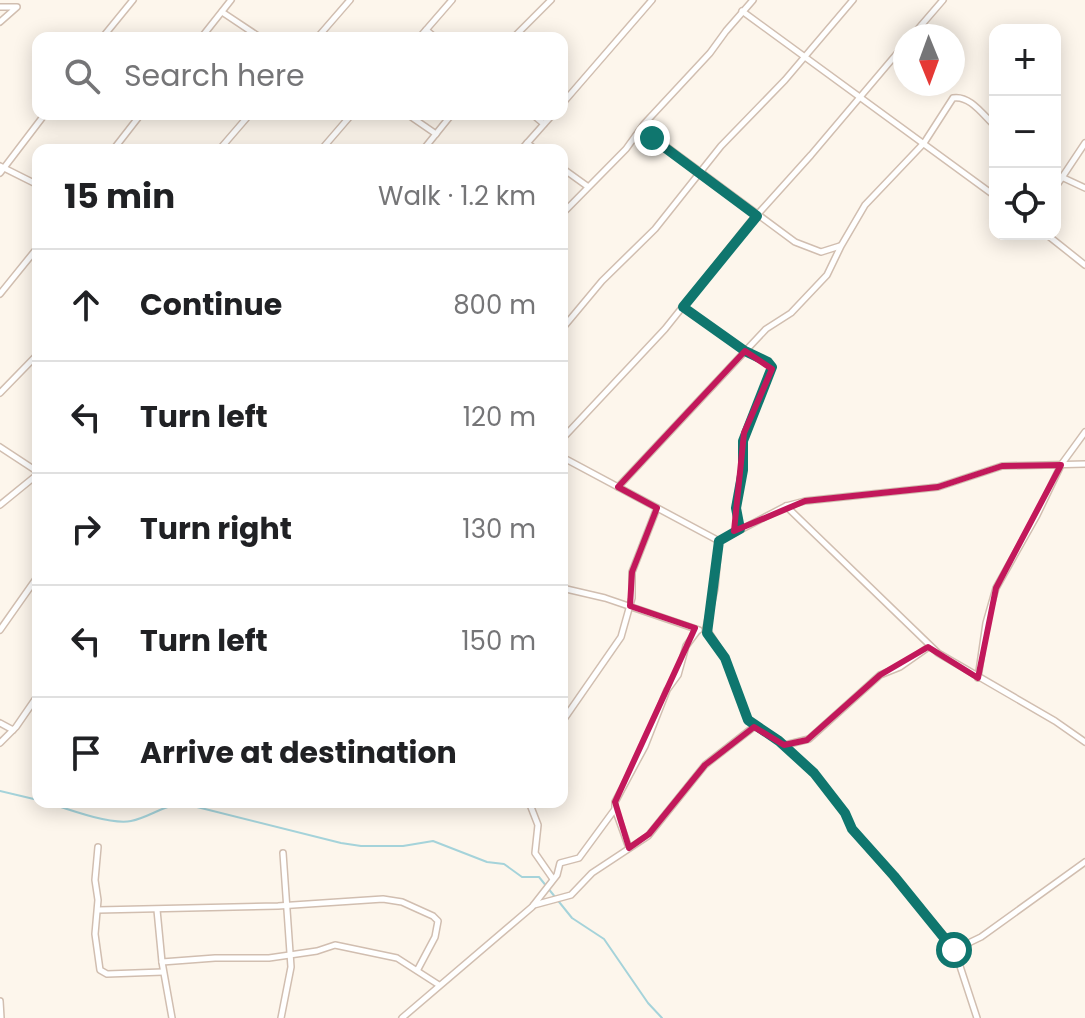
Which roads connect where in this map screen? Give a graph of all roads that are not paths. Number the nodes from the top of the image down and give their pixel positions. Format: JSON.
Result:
{"nodes":[{"id":1,"x":24,"y":0,"type":"edge"},
{"id":2,"x":133,"y":0,"type":"edge"},
{"id":3,"x":231,"y":0,"type":"edge"},
{"id":4,"x":350,"y":0,"type":"edge"},
{"id":5,"x":452,"y":0,"type":"edge"},
{"id":6,"x":551,"y":0,"type":"edge"},
{"id":7,"x":652,"y":0,"type":"edge"},
{"id":8,"x":753,"y":0,"type":"edge"},
{"id":9,"x":853,"y":0,"type":"edge"},
{"id":10,"x":943,"y":0,"type":"edge"},
{"id":11,"x":0,"y":7,"type":"edge"},
{"id":12,"x":17,"y":7,"type":"junction"},
{"id":13,"x":742,"y":11,"type":"junction"},
{"id":14,"x":222,"y":12,"type":"junction"},
{"id":15,"x":0,"y":22,"type":"edge"},
{"id":16,"x":922,"y":24,"type":"edge"},
{"id":17,"x":426,"y":30,"type":"joint"},
{"id":18,"x":107,"y":32,"type":"edge"},
{"id":19,"x":206,"y":32,"type":"edge"},
{"id":20,"x":252,"y":32,"type":"edge"},
{"id":21,"x":322,"y":32,"type":"edge"},
{"id":22,"x":428,"y":32,"type":"edge"},
{"id":23,"x":519,"y":32,"type":"edge"},
{"id":24,"x":805,"y":56,"type":"junction"},
{"id":25,"x":893,"y":58,"type":"edge"},
{"id":26,"x":568,"y":97,"type":"edge"},
{"id":27,"x":860,"y":97,"type":"junction"},
{"id":28,"x":40,"y":120,"type":"edge"},
{"id":29,"x":136,"y":120,"type":"edge"},
{"id":30,"x":245,"y":120,"type":"edge"},
{"id":31,"x":347,"y":120,"type":"edge"},
{"id":32,"x":416,"y":120,"type":"edge"},
{"id":33,"x":447,"y":120,"type":"edge"},
{"id":34,"x":539,"y":120,"type":"edge"},
{"id":35,"x":548,"y":120,"type":"edge"},
{"id":36,"x":989,"y":121,"type":"edge"},
{"id":37,"x":544,"y":124,"type":"junction"},
{"id":38,"x":436,"y":134,"type":"junction"},
{"id":39,"x":636,"y":136,"type":"junction"},
{"id":40,"x":527,"y":143,"type":"edge"},
{"id":41,"x":924,"y":143,"type":"junction"},
{"id":42,"x":1085,"y":143,"type":"edge"},
{"id":43,"x":118,"y":144,"type":"edge"},
{"id":44,"x":224,"y":144,"type":"edge"},
{"id":45,"x":326,"y":144,"type":"edge"},
{"id":46,"x":428,"y":144,"type":"edge"},
{"id":47,"x":1,"y":169,"type":"edge"},
{"id":48,"x":568,"y":172,"type":"edge"},
{"id":49,"x":700,"y":172,"type":"junction"},
{"id":50,"x":1061,"y":172,"type":"edge"},
{"id":51,"x":1061,"y":177,"type":"edge"},
{"id":52,"x":32,"y":182,"type":"edge"},
{"id":53,"x":587,"y":186,"type":"junction"},
{"id":54,"x":1085,"y":188,"type":"edge"},
{"id":55,"x":989,"y":192,"type":"edge"},
{"id":56,"x":568,"y":207,"type":"edge"},
{"id":57,"x":757,"y":216,"type":"junction"},
{"id":58,"x":1054,"y":240,"type":"edge"},
{"id":59,"x":841,"y":246,"type":"junction"},
{"id":60,"x":32,"y":254,"type":"edge"},
{"id":61,"x":1085,"y":265,"type":"edge"},
{"id":62,"x":0,"y":294,"type":"edge"},
{"id":63,"x":683,"y":307,"type":"junction"},
{"id":64,"x":568,"y":322,"type":"edge"},
{"id":65,"x":745,"y":351,"type":"junction"},
{"id":66,"x":32,"y":360,"type":"edge"},
{"id":67,"x":0,"y":393,"type":"edge"},
{"id":68,"x":1085,"y":432,"type":"edge"},
{"id":69,"x":568,"y":433,"type":"edge"},
{"id":70,"x":0,"y":447,"type":"edge"},
{"id":71,"x":568,"y":460,"type":"edge"},
{"id":72,"x":1085,"y":464,"type":"edge"},
{"id":73,"x":1061,"y":465,"type":"junction"},
{"id":74,"x":32,"y":469,"type":"edge"},
{"id":75,"x":32,"y":478,"type":"edge"},
{"id":76,"x":618,"y":487,"type":"junction"},
{"id":77,"x":0,"y":505,"type":"edge"},
{"id":78,"x":786,"y":506,"type":"junction"},
{"id":79,"x":657,"y":508,"type":"junction"},
{"id":80,"x":740,"y":529,"type":"junction"},
{"id":81,"x":719,"y":541,"type":"junction"},
{"id":82,"x":32,"y":585,"type":"edge"},
{"id":83,"x":568,"y":590,"type":"edge"},
{"id":84,"x":630,"y":606,"type":"junction"},
{"id":85,"x":0,"y":630,"type":"edge"},
{"id":86,"x":698,"y":630,"type":"junction"},
{"id":87,"x":707,"y":633,"type":"junction"},
{"id":88,"x":930,"y":646,"type":"junction"},
{"id":89,"x":978,"y":678,"type":"junction"},
{"id":90,"x":32,"y":703,"type":"edge"},
{"id":91,"x":568,"y":713,"type":"edge"},
{"id":92,"x":0,"y":723,"type":"edge"},
{"id":93,"x":755,"y":726,"type":"junction"},
{"id":94,"x":13,"y":730,"type":"junction"},
{"id":95,"x":1085,"y":742,"type":"edge"},
{"id":96,"x":0,"y":743,"type":"edge"},
{"id":97,"x":784,"y":745,"type":"junction"},
{"id":98,"x":531,"y":808,"type":"edge"},
{"id":99,"x":615,"y":809,"type":"junction"},
{"id":100,"x":98,"y":847,"type":"dead end"},
{"id":101,"x":629,"y":848,"type":"junction"},
{"id":102,"x":283,"y":853,"type":"dead end"},
{"id":103,"x":1085,"y":862,"type":"edge"},
{"id":104,"x":553,"y":879,"type":"junction"},
{"id":105,"x":286,"y":905,"type":"junction"},
{"id":106,"x":534,"y":905,"type":"junction"},
{"id":107,"x":98,"y":910,"type":"junction"},
{"id":108,"x":157,"y":910,"type":"junction"},
{"id":109,"x":954,"y":950,"type":"junction"},
{"id":110,"x":291,"y":954,"type":"junction"},
{"id":111,"x":162,"y":962,"type":"junction"},
{"id":112,"x":418,"y":969,"type":"junction"},
{"id":113,"x":163,"y":972,"type":"junction"},
{"id":114,"x":439,"y":985,"type":"junction"},
{"id":115,"x":0,"y":1001,"type":"edge"},
{"id":116,"x":1,"y":1018,"type":"edge"},
{"id":117,"x":172,"y":1018,"type":"edge"},
{"id":118,"x":281,"y":1018,"type":"edge"},
{"id":119,"x":402,"y":1018,"type":"edge"},
{"id":120,"x":977,"y":1018,"type":"edge"}],
"edges":[{"from":1,"to":12,"type":"street"},
{"from":2,"to":18,"type":"street"},
{"from":3,"to":14,"type":"street"},
{"from":4,"to":21,"type":"street"},
{"from":5,"to":17,"type":"street"},
{"from":6,"to":23,"type":"street"},
{"from":7,"to":26,"type":"street"},
{"from":8,"to":13,"type":"street"},
{"from":9,"to":24,"type":"street"},
{"from":10,"to":16,"type":"street"},
{"from":11,"to":12,"type":"street"},
{"from":12,"to":15,"type":"street"},
{"from":13,"to":24,"type":"street"},
{"from":13,"to":39,"type":"street"},
{"from":14,"to":19,"type":"street"},
{"from":14,"to":20,"type":"street"},
{"from":17,"to":22,"type":"street"},
{"from":24,"to":27,"type":"street"},
{"from":24,"to":49,"type":"street"},
{"from":25,"to":27,"type":"street"},
{"from":27,"to":41,"type":"street"},
{"from":27,"to":57,"type":"street"},
{"from":28,"to":47,"type":"street"},
{"from":29,"to":43,"type":"street"},
{"from":30,"to":44,"type":"street"},
{"from":31,"to":45,"type":"street"},
{"from":32,"to":38,"type":"street"},
{"from":33,"to":38,"type":"street"},
{"from":34,"to":37,"type":"street"},
{"from":35,"to":37,"type":"street"},
{"from":36,"to":41,"type":"street"},
{"from":37,"to":40,"type":"street"},
{"from":38,"to":46,"type":"street"},
{"from":39,"to":49,"type":"street"},
{"from":39,"to":53,"type":"street"},
{"from":41,"to":55,"type":"street"},
{"from":41,"to":59,"type":"street"},
{"from":42,"to":50,"type":"street"},
{"from":47,"to":52,"type":"street"},
{"from":48,"to":53,"type":"street"},
{"from":49,"to":57,"type":"street"},
{"from":49,"to":64,"type":"street"},
{"from":51,"to":54,"type":"street"},
{"from":53,"to":56,"type":"street"},
{"from":57,"to":59,"type":"street"},
{"from":57,"to":63,"type":"street"},
{"from":58,"to":61,"type":"street"},
{"from":59,"to":65,"type":"street"},
{"from":60,"to":62,"type":"street"},
{"from":63,"to":65,"type":"street"},
{"from":63,"to":69,"type":"street"},
{"from":65,"to":76,"type":"street"},
{"from":65,"to":80,"type":"street"},
{"from":66,"to":67,"type":"street"},
{"from":68,"to":73,"type":"street"},
{"from":70,"to":74,"type":"street"},
{"from":71,"to":76,"type":"street"},
{"from":72,"to":73,"type":"street"},
{"from":73,"to":78,"type":"street"},
{"from":73,"to":89,"type":"street"},
{"from":75,"to":77,"type":"street"},
{"from":76,"to":79,"type":"street"},
{"from":78,"to":80,"type":"street"},
{"from":78,"to":88,"type":"street"},
{"from":79,"to":81,"type":"street"},
{"from":79,"to":84,"type":"street"},
{"from":80,"to":81,"type":"street"},
{"from":81,"to":87,"type":"street"},
{"from":82,"to":85,"type":"street"},
{"from":83,"to":84,"type":"street"},
{"from":84,"to":86,"type":"street"},
{"from":84,"to":91,"type":"street"},
{"from":86,"to":87,"type":"street"},
{"from":86,"to":99,"type":"street"},
{"from":87,"to":93,"type":"street"},
{"from":88,"to":89,"type":"street"},
{"from":88,"to":97,"type":"street"},
{"from":89,"to":95,"type":"street"},
{"from":90,"to":94,"type":"street"},
{"from":92,"to":94,"type":"street"},
{"from":93,"to":97,"type":"street"},
{"from":93,"to":101,"type":"street"},
{"from":94,"to":96,"type":"street"},
{"from":97,"to":109,"type":"street"},
{"from":98,"to":104,"type":"street"},
{"from":99,"to":101,"type":"street"},
{"from":99,"to":104,"type":"street"},
{"from":100,"to":107,"type":"street"},
{"from":101,"to":106,"type":"street"},
{"from":102,"to":105,"type":"street"},
{"from":103,"to":109,"type":"street"},
{"from":104,"to":106,"type":"street"},
{"from":105,"to":108,"type":"street"},
{"from":105,"to":110,"type":"street"},
{"from":105,"to":112,"type":"street"},
{"from":106,"to":114,"type":"street"},
{"from":107,"to":108,"type":"street"},
{"from":107,"to":113,"type":"street"},
{"from":108,"to":111,"type":"street"},
{"from":109,"to":120,"type":"street"},
{"from":110,"to":111,"type":"street"},
{"from":110,"to":112,"type":"street"},
{"from":110,"to":118,"type":"street"},
{"from":111,"to":113,"type":"street"},
{"from":112,"to":114,"type":"street"},
{"from":113,"to":117,"type":"street"},
{"from":114,"to":119,"type":"street"},
{"from":115,"to":116,"type":"street"}]}
